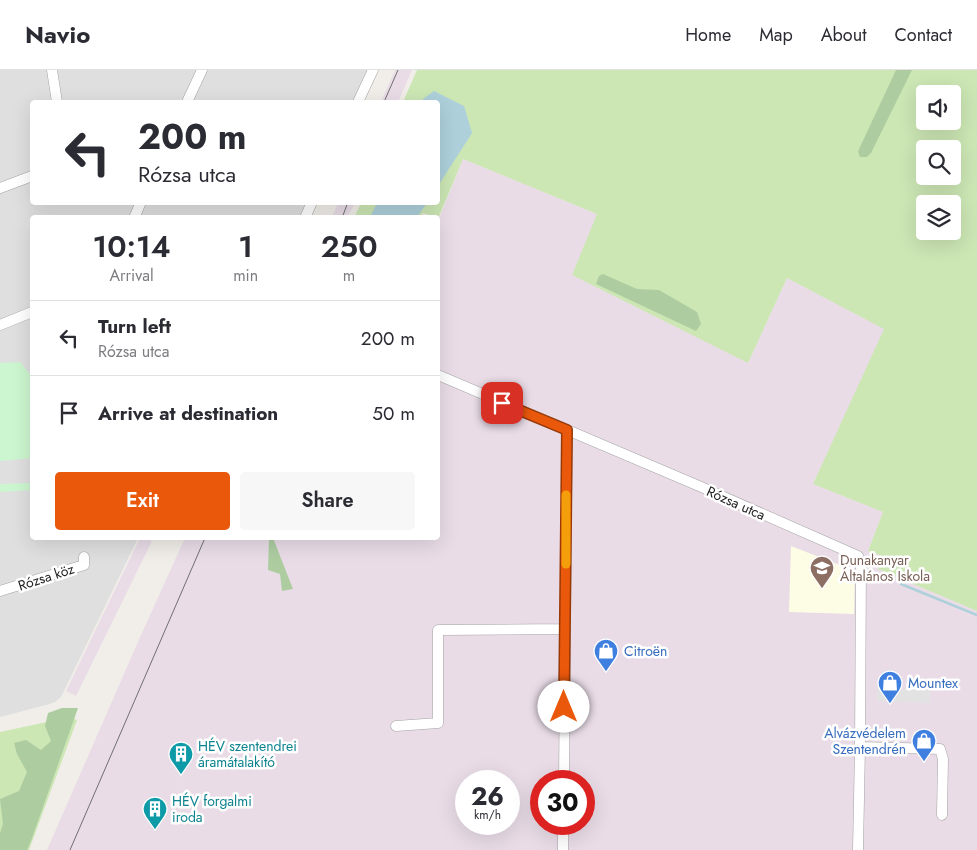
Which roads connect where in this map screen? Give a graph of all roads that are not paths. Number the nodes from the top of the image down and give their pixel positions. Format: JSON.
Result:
{"nodes":[{"id":1,"x":52,"y":70,"type":"edge"},
{"id":2,"x":202,"y":70,"type":"edge"},
{"id":3,"x":373,"y":70,"type":"edge"},
{"id":4,"x":57,"y":100,"type":"edge"},
{"id":5,"x":188,"y":100,"type":"edge"},
{"id":6,"x":359,"y":100,"type":"edge"},
{"id":7,"x":30,"y":177,"type":"edge"},
{"id":8,"x":0,"y":188,"type":"edge"},
{"id":9,"x":30,"y":313,"type":"edge"},
{"id":10,"x":0,"y":325,"type":"edge"},
{"id":11,"x":440,"y":376,"type":"edge"},
{"id":12,"x":567,"y":430,"type":"junction"},
{"id":13,"x":84,"y":557,"type":"dead end"},
{"id":14,"x":0,"y":591,"type":"edge"},
{"id":15,"x":565,"y":629,"type":"junction"},
{"id":16,"x":396,"y":726,"type":"dead end"},
{"id":17,"x":860,"y":747,"type":"junction"},
{"id":18,"x":564,"y":770,"type":"edge"},
{"id":19,"x":942,"y":815,"type":"dead end"},
{"id":20,"x":564,"y":835,"type":"edge"},
{"id":21,"x":563,"y":850,"type":"edge"},
{"id":22,"x":858,"y":850,"type":"edge"}],
"edges":[{"from":1,"to":4,"type":"street"},
{"from":2,"to":5,"type":"street"},
{"from":3,"to":6,"type":"street"},
{"from":7,"to":8,"type":"street"},
{"from":9,"to":10,"type":"street"},
{"from":11,"to":12,"type":"street","name":"Rózsa utca"},
{"from":12,"to":15,"type":"street"},
{"from":12,"to":17,"type":"street","name":"Rózsa utca"},
{"from":13,"to":14,"type":"street","name":"Rózsa köz"},
{"from":15,"to":16,"type":"street"},
{"from":15,"to":18,"type":"street"},
{"from":17,"to":19,"type":"street"},
{"from":17,"to":22,"type":"street","name":"Rózsa utca"},
{"from":20,"to":21,"type":"street"}]}
